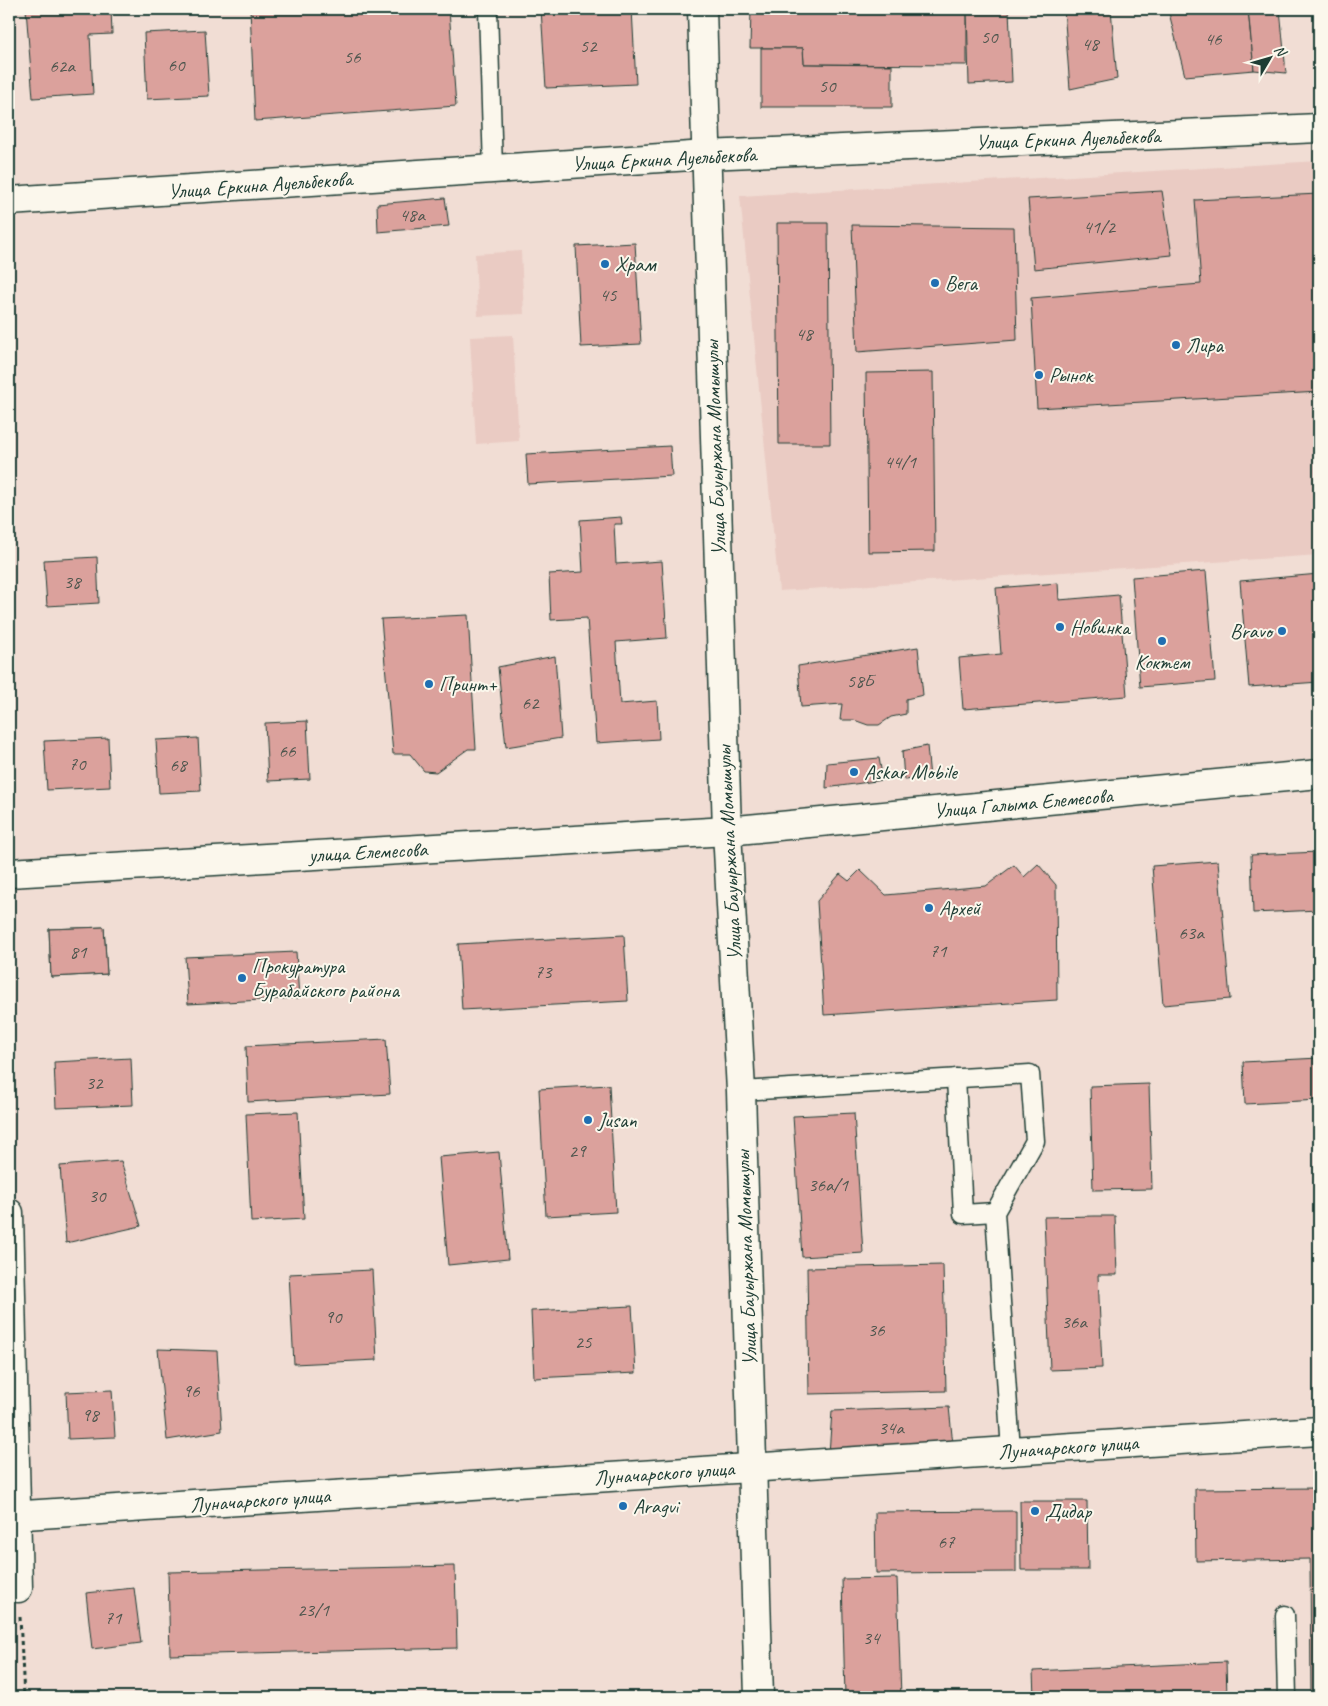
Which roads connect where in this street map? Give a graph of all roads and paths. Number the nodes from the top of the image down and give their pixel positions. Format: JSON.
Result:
{"nodes":[{"id":1,"x":488,"y":9,"type":"edge"},
{"id":2,"x":702,"y":9,"type":"edge"},
{"id":3,"x":1319,"y":128,"type":"edge"},
{"id":4,"x":706,"y":155,"type":"junction"},
{"id":5,"x":493,"y":169,"type":"junction"},
{"id":6,"x":9,"y":201,"type":"edge"},
{"id":7,"x":1319,"y":774,"type":"edge"},
{"id":8,"x":727,"y":831,"type":"junction"},
{"id":9,"x":9,"y":873,"type":"edge"},
{"id":10,"x":956,"y":1078,"type":"junction"},
{"id":11,"x":741,"y":1091,"type":"junction"},
{"id":12,"x":9,"y":1212,"type":"edge"},
{"id":13,"x":995,"y":1212,"type":"junction"},
{"id":14,"x":1319,"y":1431,"type":"edge"},
{"id":15,"x":1011,"y":1451,"type":"junction"},
{"id":16,"x":752,"y":1468,"type":"junction"},
{"id":17,"x":13,"y":1516,"type":"edge"},
{"id":18,"x":18,"y":1588,"type":"joint"},
{"id":19,"x":1284,"y":1615,"type":"dead end"},
{"id":20,"x":24,"y":1697,"type":"edge"},
{"id":21,"x":759,"y":1697,"type":"edge"},
{"id":22,"x":1287,"y":1697,"type":"edge"}],
"edges":[{"from":1,"to":5,"type":"lane"},
{"from":2,"to":4,"type":"street","name":"Улица Бауыржана Момышулы"},
{"from":3,"to":4,"type":"street","name":"Улица Еркина Ауельбекова"},
{"from":4,"to":5,"type":"street","name":"Улица Еркина Ауельбекова"},
{"from":4,"to":8,"type":"street","name":"Улица Бауыржана Момышулы"},
{"from":5,"to":6,"type":"street","name":"Улица Еркина Ауельбекова"},
{"from":7,"to":8,"type":"street","name":"Улица Галыма Елемесова"},
{"from":8,"to":9,"type":"street","name":"улица Елемесова"},
{"from":8,"to":11,"type":"street","name":"Улица Бауыржана Момышулы"},
{"from":10,"to":11,"type":"lane"},
{"from":10,"to":13,"type":"lane"},
{"from":10,"to":13,"type":"lane"},
{"from":11,"to":16,"type":"street","name":"Улица Бауыржана Момышулы"},
{"from":12,"to":17,"type":"street"},
{"from":13,"to":15,"type":"lane"},
{"from":14,"to":15,"type":"street","name":"Луначарского улица"},
{"from":15,"to":16,"type":"street","name":"Луначарского улица"},
{"from":16,"to":17,"type":"street","name":"Луначарского улица"},
{"from":16,"to":21,"type":"street","name":"Улица Бауыржана Момышулы"},
{"from":17,"to":18,"type":"street"},
{"from":18,"to":20,"type":"path"},
{"from":19,"to":22,"type":"lane"}]}
